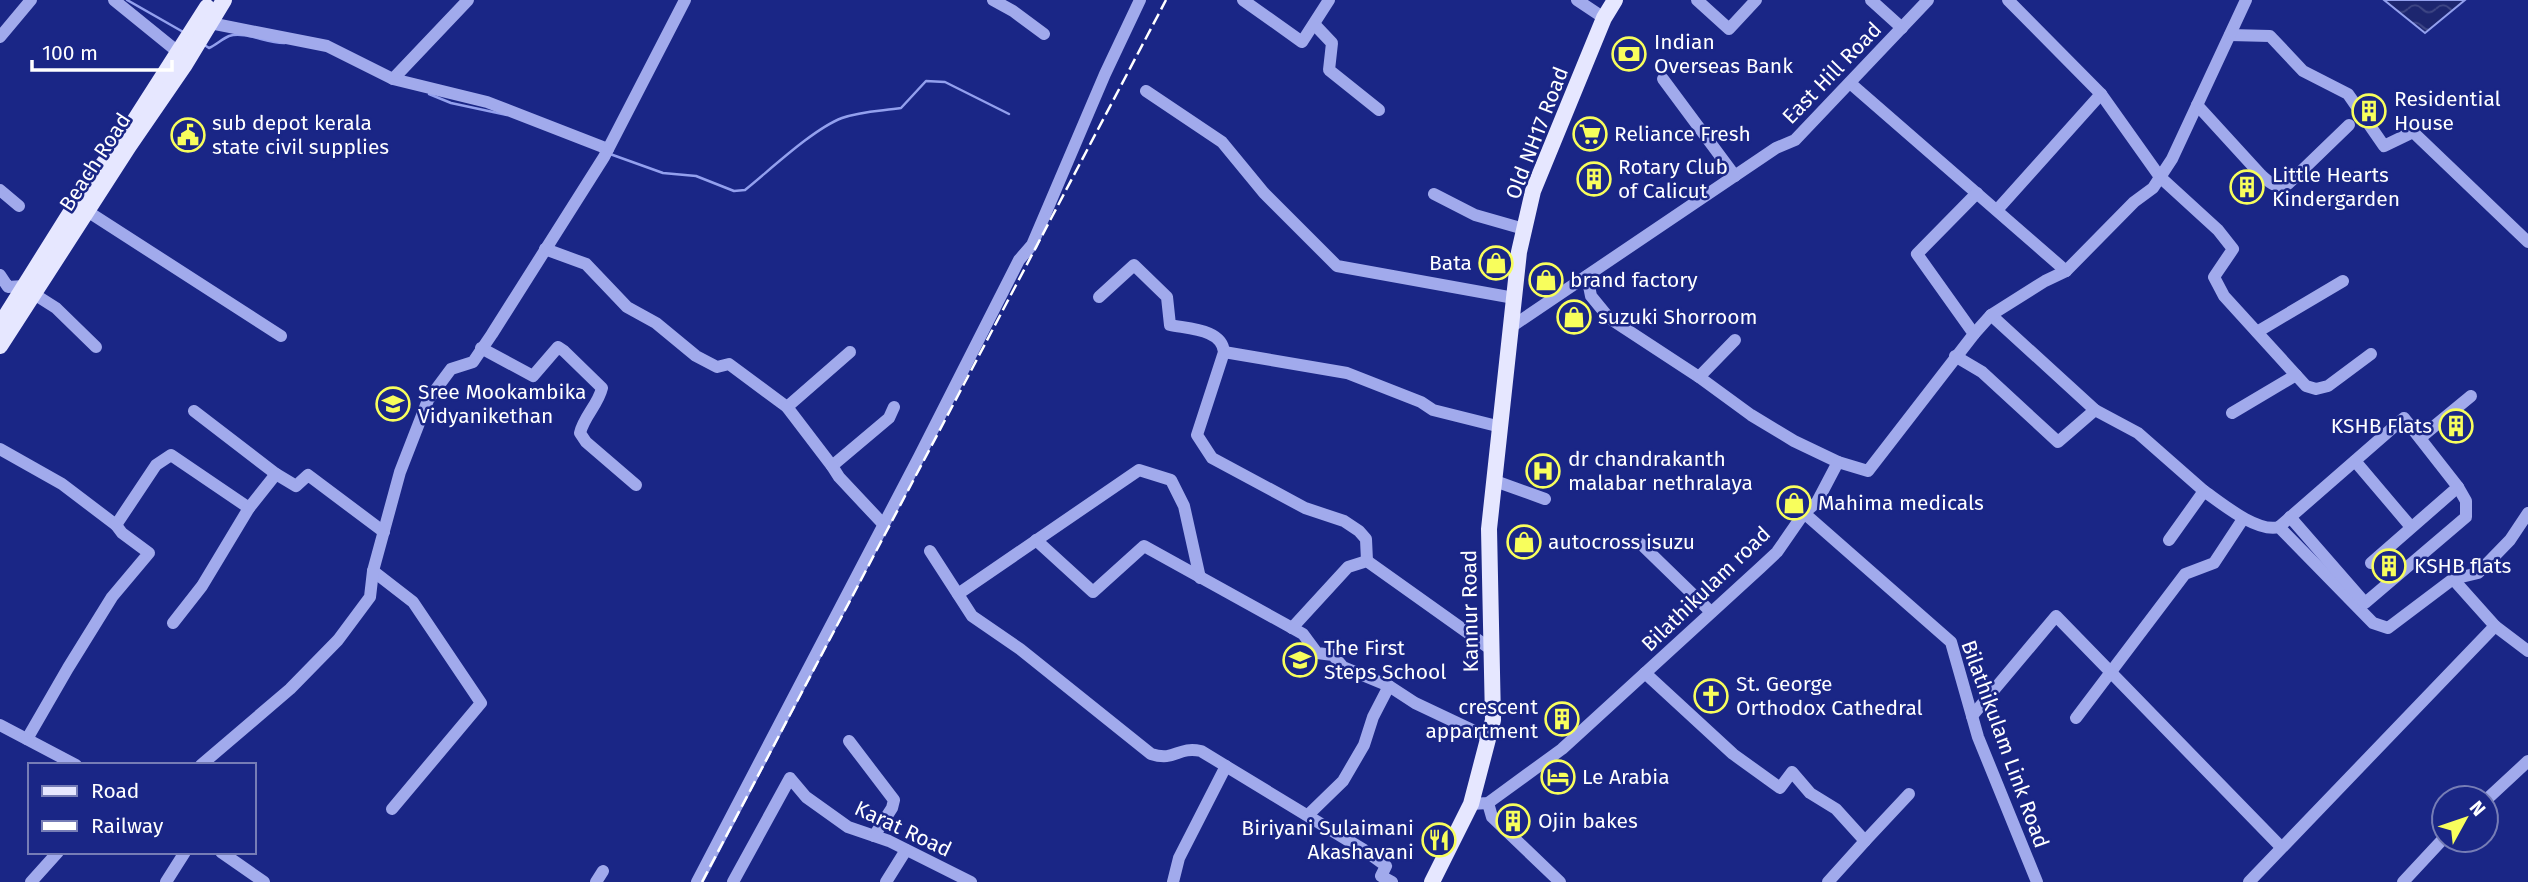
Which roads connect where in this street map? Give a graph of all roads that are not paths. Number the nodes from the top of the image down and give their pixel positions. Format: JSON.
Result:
{"nodes":[{"id":1,"x":31,"y":0,"type":"edge"},
{"id":2,"x":114,"y":0,"type":"edge"},
{"id":3,"x":211,"y":0,"type":"edge"},
{"id":4,"x":224,"y":0,"type":"edge"},
{"id":5,"x":468,"y":0,"type":"edge"},
{"id":6,"x":685,"y":0,"type":"edge"},
{"id":7,"x":993,"y":0,"type":"edge"},
{"id":8,"x":1140,"y":0,"type":"edge"},
{"id":9,"x":1243,"y":0,"type":"edge"},
{"id":10,"x":1329,"y":0,"type":"edge"},
{"id":11,"x":1577,"y":0,"type":"edge"},
{"id":12,"x":1615,"y":0,"type":"edge"},
{"id":13,"x":1697,"y":0,"type":"edge"},
{"id":14,"x":1756,"y":0,"type":"edge"},
{"id":15,"x":1871,"y":0,"type":"edge"},
{"id":16,"x":1928,"y":0,"type":"edge"},
{"id":17,"x":2008,"y":0,"type":"edge"},
{"id":18,"x":2246,"y":0,"type":"edge"},
{"id":19,"x":1604,"y":18,"type":"junction"},
{"id":20,"x":205,"y":24,"type":"junction"},
{"id":21,"x":1314,"y":24,"type":"junction"},
{"id":22,"x":1902,"y":28,"type":"junction"},
{"id":23,"x":1044,"y":34,"type":"dead end"},
{"id":24,"x":2230,"y":35,"type":"junction"},
{"id":25,"x":0,"y":37,"type":"edge"},
{"id":26,"x":184,"y":51,"type":"junction"},
{"id":27,"x":393,"y":79,"type":"junction"},
{"id":28,"x":1664,"y":79,"type":"dead end"},
{"id":29,"x":1850,"y":83,"type":"junction"},
{"id":30,"x":1146,"y":91,"type":"dead end"},
{"id":31,"x":2101,"y":94,"type":"junction"},
{"id":32,"x":2197,"y":105,"type":"junction"},
{"id":33,"x":1379,"y":110,"type":"dead end"},
{"id":34,"x":2349,"y":125,"type":"dead end"},
{"id":35,"x":608,"y":149,"type":"junction"},
{"id":36,"x":1735,"y":176,"type":"junction"},
{"id":37,"x":2160,"y":177,"type":"junction"},
{"id":38,"x":0,"y":190,"type":"edge"},
{"id":39,"x":1978,"y":193,"type":"junction"},
{"id":40,"x":1434,"y":194,"type":"dead end"},
{"id":41,"x":19,"y":206,"type":"dead end"},
{"id":42,"x":88,"y":211,"type":"junction"},
{"id":43,"x":1997,"y":211,"type":"junction"},
{"id":44,"x":1524,"y":229,"type":"junction"},
{"id":45,"x":2528,"y":242,"type":"edge"},
{"id":46,"x":545,"y":249,"type":"junction"},
{"id":47,"x":2066,"y":271,"type":"junction"},
{"id":48,"x":0,"y":275,"type":"edge"},
{"id":49,"x":1587,"y":276,"type":"junction"},
{"id":50,"x":2343,"y":281,"type":"dead end"},
{"id":51,"x":29,"y":290,"type":"junction"},
{"id":52,"x":1099,"y":297,"type":"dead end"},
{"id":53,"x":1514,"y":298,"type":"junction"},
{"id":54,"x":1991,"y":315,"type":"junction"},
{"id":55,"x":0,"y":325,"type":"edge"},
{"id":56,"x":1511,"y":327,"type":"junction"},
{"id":57,"x":2257,"y":332,"type":"junction"},
{"id":58,"x":1974,"y":334,"type":"junction"},
{"id":59,"x":281,"y":337,"type":"dead end"},
{"id":60,"x":1735,"y":340,"type":"dead end"},
{"id":61,"x":0,"y":346,"type":"edge"},
{"id":62,"x":96,"y":347,"type":"dead end"},
{"id":63,"x":481,"y":348,"type":"junction"},
{"id":64,"x":850,"y":352,"type":"dead end"},
{"id":65,"x":1224,"y":352,"type":"junction"},
{"id":66,"x":2371,"y":354,"type":"dead end"},
{"id":67,"x":1955,"y":356,"type":"junction"},
{"id":68,"x":2296,"y":375,"type":"junction"},
{"id":69,"x":1699,"y":377,"type":"junction"},
{"id":70,"x":2471,"y":396,"type":"dead end"},
{"id":71,"x":787,"y":407,"type":"junction"},
{"id":72,"x":894,"y":407,"type":"dead end"},
{"id":73,"x":2095,"y":410,"type":"junction"},
{"id":74,"x":194,"y":411,"type":"dead end"},
{"id":75,"x":2232,"y":413,"type":"dead end"},
{"id":76,"x":1501,"y":427,"type":"junction"},
{"id":77,"x":2420,"y":438,"type":"junction"},
{"id":78,"x":0,"y":449,"type":"edge"},
{"id":79,"x":2355,"y":461,"type":"junction"},
{"id":80,"x":1838,"y":462,"type":"junction"},
{"id":81,"x":832,"y":466,"type":"junction"},
{"id":82,"x":276,"y":474,"type":"junction"},
{"id":83,"x":1495,"y":481,"type":"junction"},
{"id":84,"x":636,"y":485,"type":"dead end"},
{"id":85,"x":2458,"y":487,"type":"junction"},
{"id":86,"x":2204,"y":491,"type":"junction"},
{"id":87,"x":1545,"y":499,"type":"dead end"},
{"id":88,"x":249,"y":509,"type":"junction"},
{"id":89,"x":1804,"y":513,"type":"junction"},
{"id":90,"x":2528,"y":513,"type":"edge"},
{"id":91,"x":2290,"y":517,"type":"junction"},
{"id":92,"x":2243,"y":519,"type":"junction"},
{"id":93,"x":884,"y":524,"type":"junction"},
{"id":94,"x":116,"y":525,"type":"junction"},
{"id":95,"x":2279,"y":527,"type":"junction"},
{"id":96,"x":2411,"y":527,"type":"junction"},
{"id":97,"x":384,"y":532,"type":"junction"},
{"id":98,"x":1036,"y":540,"type":"junction"},
{"id":99,"x":2169,"y":540,"type":"dead end"},
{"id":100,"x":1641,"y":544,"type":"dead end"},
{"id":101,"x":930,"y":551,"type":"dead end"},
{"id":102,"x":1367,"y":561,"type":"junction"},
{"id":103,"x":2371,"y":563,"type":"dead end"},
{"id":104,"x":373,"y":571,"type":"junction"},
{"id":105,"x":1200,"y":578,"type":"junction"},
{"id":106,"x":2453,"y":579,"type":"junction"},
{"id":107,"x":958,"y":594,"type":"junction"},
{"id":108,"x":1712,"y":612,"type":"junction"},
{"id":109,"x":173,"y":623,"type":"dead end"},
{"id":110,"x":2495,"y":626,"type":"junction"},
{"id":111,"x":1292,"y":628,"type":"junction"},
{"id":112,"x":1492,"y":650,"type":"junction"},
{"id":113,"x":2528,"y":651,"type":"edge"},
{"id":114,"x":1645,"y":673,"type":"junction"},
{"id":115,"x":2111,"y":673,"type":"junction"},
{"id":116,"x":1390,"y":686,"type":"junction"},
{"id":117,"x":1972,"y":716,"type":"junction"},
{"id":118,"x":2076,"y":718,"type":"dead end"},
{"id":119,"x":0,"y":725,"type":"edge"},
{"id":120,"x":1489,"y":738,"type":"junction"},
{"id":121,"x":27,"y":740,"type":"junction"},
{"id":122,"x":849,"y":741,"type":"dead end"},
{"id":123,"x":2528,"y":761,"type":"edge"},
{"id":124,"x":72,"y":763,"type":"edge"},
{"id":125,"x":203,"y":763,"type":"edge"},
{"id":126,"x":1226,"y":766,"type":"junction"},
{"id":127,"x":2500,"y":787,"type":"edge"},
{"id":128,"x":1909,"y":794,"type":"dead end"},
{"id":129,"x":1488,"y":803,"type":"junction"},
{"id":130,"x":1471,"y":804,"type":"junction"},
{"id":131,"x":392,"y":809,"type":"dead end"},
{"id":132,"x":1308,"y":815,"type":"junction"},
{"id":133,"x":874,"y":836,"type":"junction"},
{"id":134,"x":1865,"y":841,"type":"junction"},
{"id":135,"x":2281,"y":847,"type":"junction"},
{"id":136,"x":906,"y":850,"type":"junction"},
{"id":137,"x":2430,"y":853,"type":"edge"},
{"id":138,"x":56,"y":854,"type":"edge"},
{"id":139,"x":184,"y":854,"type":"edge"},
{"id":140,"x":223,"y":854,"type":"edge"},
{"id":141,"x":31,"y":882,"type":"edge"},
{"id":142,"x":166,"y":882,"type":"edge"},
{"id":143,"x":264,"y":882,"type":"edge"},
{"id":144,"x":697,"y":882,"type":"edge"},
{"id":145,"x":733,"y":882,"type":"edge"},
{"id":146,"x":886,"y":882,"type":"edge"},
{"id":147,"x":971,"y":882,"type":"edge"},
{"id":148,"x":1173,"y":882,"type":"edge"},
{"id":149,"x":1392,"y":882,"type":"edge"},
{"id":150,"x":1432,"y":882,"type":"edge"},
{"id":151,"x":1560,"y":882,"type":"edge"},
{"id":152,"x":1828,"y":882,"type":"edge"},
{"id":153,"x":2036,"y":882,"type":"edge"},
{"id":154,"x":2249,"y":882,"type":"edge"},
{"id":155,"x":2403,"y":882,"type":"edge"}],
"edges":[{"from":1,"to":25,"type":"street"},
{"from":2,"to":26,"type":"street"},
{"from":3,"to":20,"type":"main road"},
{"from":4,"to":20,"type":"main road"},
{"from":5,"to":27,"type":"street"},
{"from":6,"to":35,"type":"street"},
{"from":7,"to":23,"type":"street"},
{"from":8,"to":93,"type":"street"},
{"from":9,"to":21,"type":"street"},
{"from":10,"to":21,"type":"street"},
{"from":11,"to":19,"type":"street"},
{"from":12,"to":19,"type":"main road","name":"Old NH17 Road"},
{"from":13,"to":14,"type":"street"},
{"from":15,"to":22,"type":"street"},
{"from":16,"to":22,"type":"street","name":"East Hill Road"},
{"from":17,"to":31,"type":"street"},
{"from":18,"to":24,"type":"street"},
{"from":19,"to":44,"type":"main road","name":"Old NH17 Road"},
{"from":20,"to":26,"type":"main road"},
{"from":20,"to":27,"type":"street"},
{"from":21,"to":33,"type":"street"},
{"from":22,"to":29,"type":"street","name":"East Hill Road"},
{"from":24,"to":32,"type":"street"},
{"from":24,"to":45,"type":"street"},
{"from":26,"to":42,"type":"main road","name":"Beach Road"},
{"from":26,"to":51,"type":"main road"},
{"from":27,"to":35,"type":"street"},
{"from":28,"to":36,"type":"street"},
{"from":29,"to":36,"type":"street","name":"East Hill Road"},
{"from":29,"to":39,"type":"street"},
{"from":30,"to":53,"type":"street"},
{"from":31,"to":37,"type":"street"},
{"from":31,"to":43,"type":"street"},
{"from":32,"to":34,"type":"street"},
{"from":32,"to":37,"type":"street"},
{"from":35,"to":46,"type":"street"},
{"from":36,"to":49,"type":"street","name":"East Hill Road"},
{"from":37,"to":47,"type":"street"},
{"from":37,"to":57,"type":"street"},
{"from":38,"to":41,"type":"street"},
{"from":39,"to":43,"type":"street"},
{"from":39,"to":58,"type":"street"},
{"from":40,"to":44,"type":"street"},
{"from":42,"to":51,"type":"main road","name":"Beach Road"},
{"from":42,"to":59,"type":"street"},
{"from":43,"to":47,"type":"street"},
{"from":44,"to":53,"type":"main road","name":"Old NH17 Road"},
{"from":46,"to":63,"type":"street"},
{"from":46,"to":71,"type":"street"},
{"from":47,"to":54,"type":"street"},
{"from":48,"to":51,"type":"street"},
{"from":49,"to":56,"type":"street","name":"East Hill Road"},
{"from":49,"to":69,"type":"street"},
{"from":50,"to":57,"type":"street"},
{"from":51,"to":55,"type":"main road"},
{"from":51,"to":61,"type":"main road","name":"Beach Road"},
{"from":51,"to":62,"type":"street"},
{"from":52,"to":65,"type":"street"},
{"from":53,"to":56,"type":"main road","name":"Old NH17 Road"},
{"from":54,"to":58,"type":"street"},
{"from":54,"to":73,"type":"street"},
{"from":56,"to":76,"type":"main road","name":"Kannur Road"},
{"from":57,"to":68,"type":"street"},
{"from":58,"to":67,"type":"street"},
{"from":60,"to":69,"type":"street"},
{"from":63,"to":84,"type":"street"},
{"from":63,"to":97,"type":"street"},
{"from":64,"to":71,"type":"street"},
{"from":65,"to":76,"type":"street"},
{"from":65,"to":102,"type":"street"},
{"from":66,"to":68,"type":"street"},
{"from":67,"to":73,"type":"street"},
{"from":67,"to":80,"type":"street"},
{"from":68,"to":75,"type":"street"},
{"from":69,"to":80,"type":"street"},
{"from":70,"to":77,"type":"street"},
{"from":71,"to":81,"type":"street"},
{"from":72,"to":81,"type":"street"},
{"from":73,"to":86,"type":"street"},
{"from":74,"to":82,"type":"street"},
{"from":76,"to":83,"type":"main road","name":"Kannur Road"},
{"from":77,"to":79,"type":"street"},
{"from":77,"to":85,"type":"street"},
{"from":78,"to":94,"type":"street"},
{"from":79,"to":91,"type":"street"},
{"from":79,"to":96,"type":"street"},
{"from":80,"to":89,"type":"street","name":"Bilathikulam road"},
{"from":81,"to":93,"type":"street"},
{"from":82,"to":88,"type":"street"},
{"from":82,"to":97,"type":"street"},
{"from":83,"to":87,"type":"street"},
{"from":83,"to":112,"type":"main road","name":"Kannur Road"},
{"from":85,"to":91,"type":"street"},
{"from":85,"to":96,"type":"street"},
{"from":86,"to":92,"type":"street"},
{"from":86,"to":99,"type":"street"},
{"from":88,"to":94,"type":"street"},
{"from":88,"to":109,"type":"street"},
{"from":89,"to":108,"type":"street","name":"Bilathikulam road"},
{"from":89,"to":117,"type":"street","name":"Bilathikulam Link Road"},
{"from":90,"to":106,"type":"street"},
{"from":91,"to":95,"type":"street"},
{"from":92,"to":95,"type":"street"},
{"from":92,"to":115,"type":"street"},
{"from":93,"to":144,"type":"street"},
{"from":94,"to":121,"type":"street"},
{"from":95,"to":106,"type":"street"},
{"from":96,"to":103,"type":"street"},
{"from":97,"to":104,"type":"street"},
{"from":98,"to":105,"type":"street"},
{"from":98,"to":105,"type":"street"},
{"from":98,"to":107,"type":"street"},
{"from":100,"to":108,"type":"street"},
{"from":101,"to":107,"type":"street"},
{"from":102,"to":111,"type":"street"},
{"from":102,"to":112,"type":"street"},
{"from":104,"to":125,"type":"street"},
{"from":104,"to":131,"type":"street"},
{"from":105,"to":111,"type":"street"},
{"from":106,"to":110,"type":"street"},
{"from":107,"to":126,"type":"street"},
{"from":108,"to":114,"type":"street","name":"Bilathikulam road"},
{"from":110,"to":113,"type":"street"},
{"from":110,"to":135,"type":"street"},
{"from":111,"to":116,"type":"street"},
{"from":112,"to":120,"type":"main road","name":"Kannur Road"},
{"from":114,"to":129,"type":"street","name":"Bilathikulam road"},
{"from":114,"to":134,"type":"street"},
{"from":115,"to":117,"type":"street"},
{"from":115,"to":118,"type":"street"},
{"from":115,"to":135,"type":"street"},
{"from":116,"to":120,"type":"street"},
{"from":116,"to":132,"type":"street"},
{"from":117,"to":153,"type":"street","name":"Bilathikulam Link Road"},
{"from":119,"to":121,"type":"street"},
{"from":120,"to":130,"type":"main road","name":"Kannur Road"},
{"from":121,"to":124,"type":"street"},
{"from":122,"to":133,"type":"street"},
{"from":123,"to":127,"type":"street"},
{"from":126,"to":132,"type":"street"},
{"from":126,"to":148,"type":"street"},
{"from":128,"to":134,"type":"street"},
{"from":129,"to":130,"type":"street"},
{"from":129,"to":151,"type":"street"},
{"from":130,"to":150,"type":"main road","name":"Kannur Road"},
{"from":132,"to":149,"type":"street"},
{"from":133,"to":136,"type":"street","name":"Karat Road"},
{"from":133,"to":145,"type":"street","name":"Karat Road"},
{"from":134,"to":152,"type":"street"},
{"from":135,"to":154,"type":"street"},
{"from":136,"to":146,"type":"street"},
{"from":136,"to":147,"type":"street","name":"Karat Road"},
{"from":137,"to":155,"type":"street"},
{"from":138,"to":141,"type":"street"},
{"from":139,"to":142,"type":"street"},
{"from":140,"to":143,"type":"street"}]}
